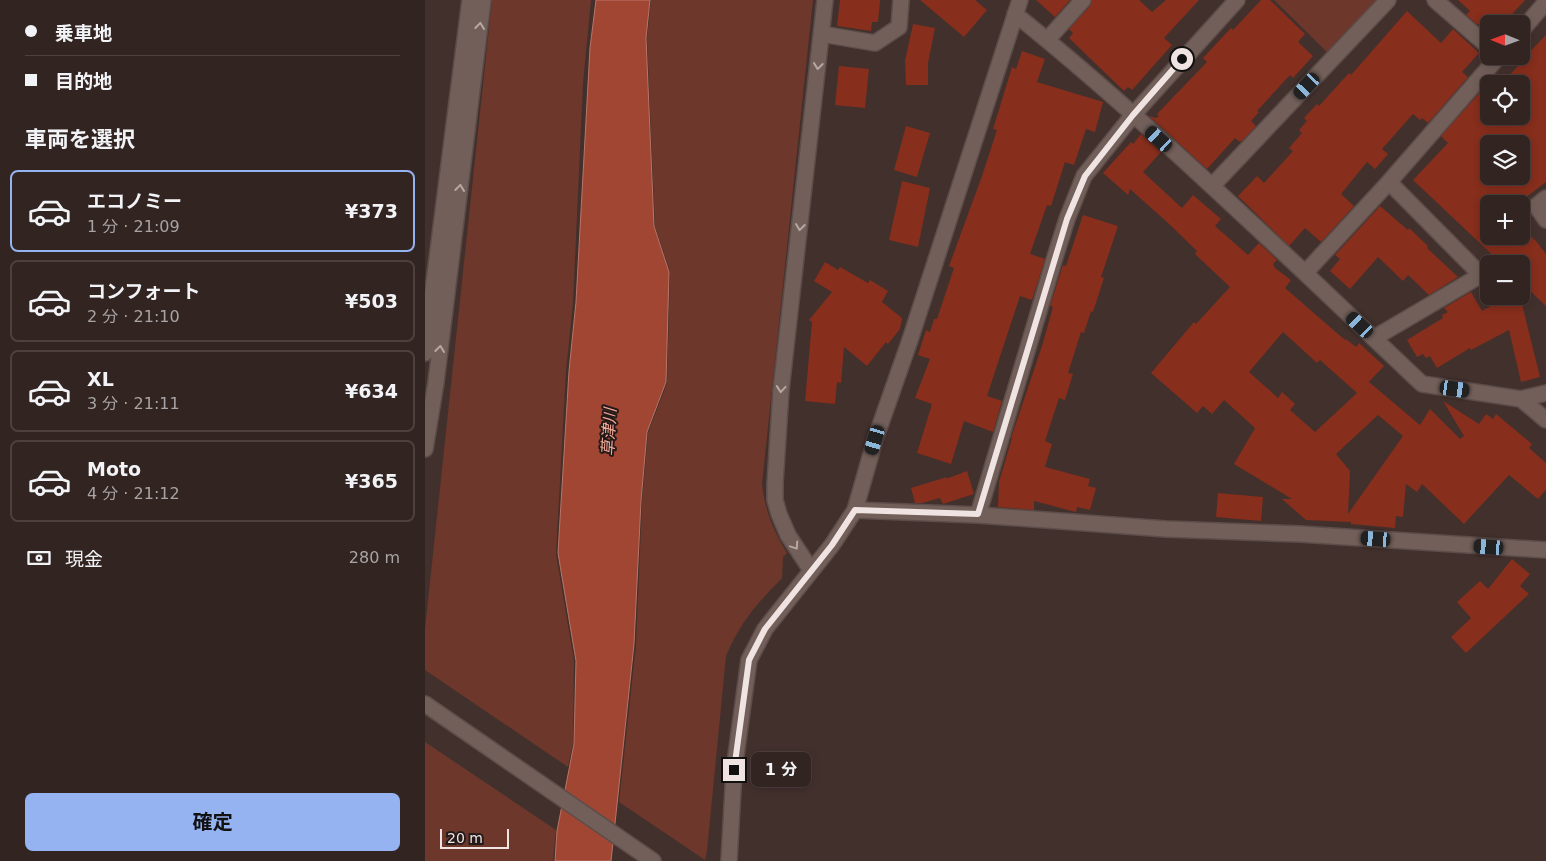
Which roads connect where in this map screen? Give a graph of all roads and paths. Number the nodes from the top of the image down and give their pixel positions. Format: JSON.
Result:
{"nodes":[{"id":1,"x":470,"y":0,"type":"edge"},
{"id":2,"x":483,"y":0,"type":"edge"},
{"id":3,"x":825,"y":0,"type":"edge"},
{"id":4,"x":901,"y":0,"type":"edge"},
{"id":5,"x":1083,"y":0,"type":"edge"},
{"id":6,"x":1237,"y":0,"type":"edge"},
{"id":7,"x":1388,"y":0,"type":"edge"},
{"id":8,"x":1435,"y":0,"type":"edge"},
{"id":9,"x":1546,"y":2,"type":"edge"},
{"id":10,"x":1017,"y":7,"type":"edge"},
{"id":11,"x":1530,"y":21,"type":"edge"},
{"id":12,"x":822,"y":34,"type":"junction"},
{"id":13,"x":1480,"y":38,"type":"edge"},
{"id":14,"x":1047,"y":40,"type":"junction"},
{"id":15,"x":1491,"y":65,"type":"edge"},
{"id":16,"x":1133,"y":115,"type":"junction"},
{"id":17,"x":1389,"y":182,"type":"junction"},
{"id":18,"x":1212,"y":186,"type":"junction"},
{"id":19,"x":1546,"y":198,"type":"edge"},
{"id":20,"x":1546,"y":220,"type":"edge"},
{"id":21,"x":1305,"y":273,"type":"junction"},
{"id":22,"x":1374,"y":338,"type":"junction"},
{"id":23,"x":425,"y":353,"type":"edge"},
{"id":24,"x":430,"y":382,"type":"edge"},
{"id":25,"x":1546,"y":393,"type":"edge"},
{"id":26,"x":1521,"y":399,"type":"junction"},
{"id":27,"x":1546,"y":420,"type":"edge"},
{"id":28,"x":425,"y":449,"type":"edge"},
{"id":29,"x":855,"y":510,"type":"junction"},
{"id":30,"x":978,"y":514,"type":"junction"},
{"id":31,"x":1546,"y":550,"type":"edge"},
{"id":32,"x":811,"y":570,"type":"junction"},
{"id":33,"x":425,"y":704,"type":"edge"},
{"id":34,"x":653,"y":861,"type":"edge"},
{"id":35,"x":729,"y":861,"type":"edge"}],
"edges":[{"from":1,"to":23,"type":"street"},
{"from":24,"to":2,"type":"street","one_way":true},
{"from":3,"to":12,"type":"street"},
{"from":4,"to":12,"type":"street"},
{"from":5,"to":14,"type":"street"},
{"from":6,"to":16,"type":"street"},
{"from":7,"to":18,"type":"street"},
{"from":8,"to":13,"type":"street"},
{"from":9,"to":11,"type":"street"},
{"from":10,"to":14,"type":"street"},
{"from":10,"to":29,"type":"street"},
{"from":12,"to":32,"type":"street","one_way":true},
{"from":14,"to":16,"type":"street"},
{"from":15,"to":17,"type":"street"},
{"from":16,"to":18,"type":"street"},
{"from":16,"to":30,"type":"street"},
{"from":17,"to":21,"type":"street"},
{"from":17,"to":22,"type":"street"},
{"from":18,"to":21,"type":"street"},
{"from":19,"to":20,"type":"street"},
{"from":21,"to":22,"type":"street"},
{"from":22,"to":26,"type":"street"},
{"from":24,"to":28,"type":"street"},
{"from":25,"to":26,"type":"street"},
{"from":26,"to":27,"type":"street"},
{"from":29,"to":30,"type":"street"},
{"from":29,"to":32,"type":"street"},
{"from":30,"to":31,"type":"street"},
{"from":32,"to":35,"type":"street"},
{"from":33,"to":34,"type":"street"}]}
